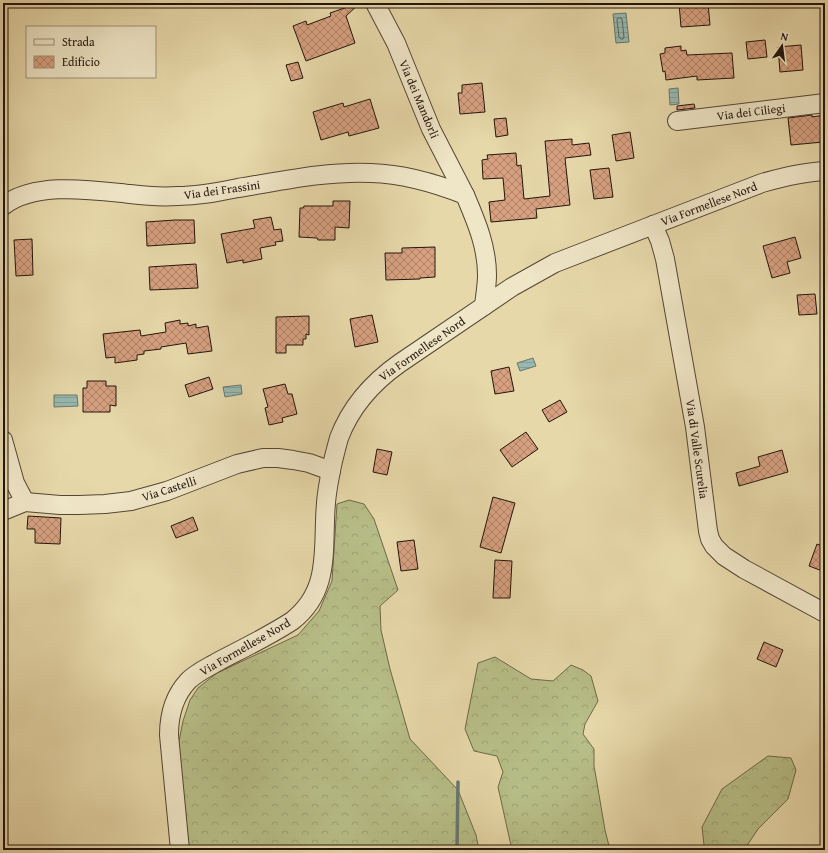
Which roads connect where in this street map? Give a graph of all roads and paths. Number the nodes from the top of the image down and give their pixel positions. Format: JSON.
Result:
{"nodes":[{"id":1,"x":375,"y":3,"type":"edge"},
{"id":2,"x":825,"y":103,"type":"edge"},
{"id":3,"x":677,"y":121,"type":"dead end"},
{"id":4,"x":825,"y":171,"type":"edge"},
{"id":5,"x":465,"y":195,"type":"junction"},
{"id":6,"x":3,"y":206,"type":"edge"},
{"id":7,"x":654,"y":225,"type":"junction"},
{"id":8,"x":484,"y":306,"type":"junction"},
{"id":9,"x":3,"y":440,"type":"edge"},
{"id":10,"x":331,"y":471,"type":"junction"},
{"id":11,"x":25,"y":502,"type":"junction"},
{"id":12,"x":3,"y":511,"type":"edge"},
{"id":13,"x":825,"y":613,"type":"edge"},
{"id":14,"x":180,"y":850,"type":"edge"}],
"edges":[{"from":1,"to":5,"type":"street","name":"Via dei Mandorli"},
{"from":2,"to":3,"type":"street","name":"Via dei Ciliegi"},
{"from":4,"to":7,"type":"street","name":"Via Formellese Nord"},
{"from":5,"to":6,"type":"street","name":"Via dei Frassini"},
{"from":5,"to":8,"type":"street","name":"Via dei Mandorli"},
{"from":7,"to":8,"type":"street","name":"Via Formellese Nord"},
{"from":7,"to":13,"type":"street","name":"Via di Valle Scurelia"},
{"from":8,"to":10,"type":"street","name":"Via Formellese Nord"},
{"from":9,"to":11,"type":"street"},
{"from":10,"to":11,"type":"street","name":"Via Castelli"},
{"from":10,"to":14,"type":"street","name":"Via Formellese Nord"},
{"from":11,"to":12,"type":"street","name":"Via Castelli"}]}
